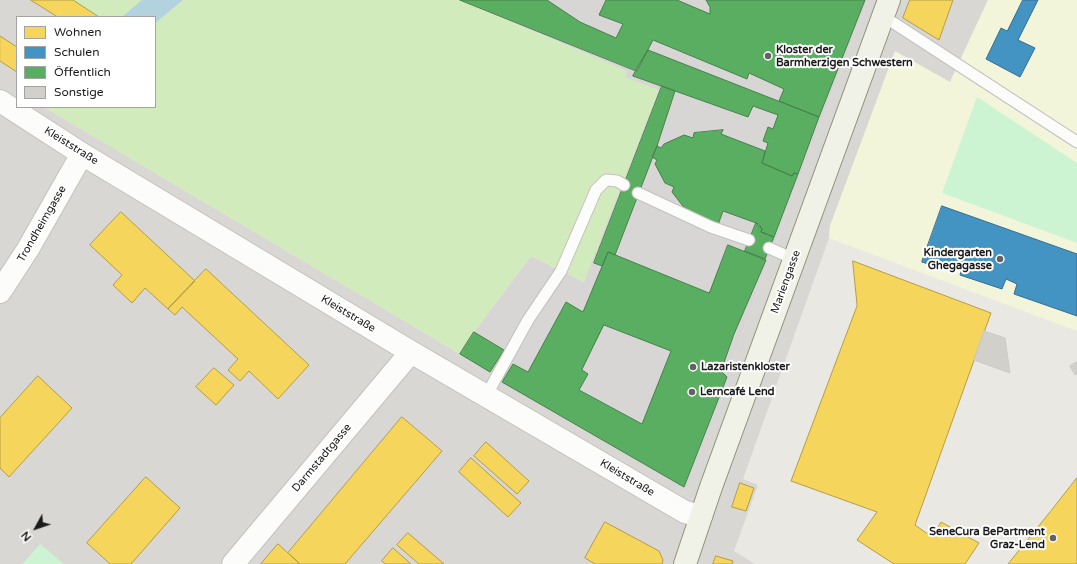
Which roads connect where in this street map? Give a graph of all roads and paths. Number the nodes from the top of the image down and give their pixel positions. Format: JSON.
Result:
{"nodes":[{"id":1,"x":886,"y":8,"type":"edge"},
{"id":2,"x":0,"y":101,"type":"edge"},
{"id":3,"x":1077,"y":142,"type":"edge"},
{"id":4,"x":82,"y":154,"type":"junction"},
{"id":5,"x":624,"y":185,"type":"dead end"},
{"id":6,"x":638,"y":193,"type":"dead end"},
{"id":7,"x":749,"y":240,"type":"dead end"},
{"id":8,"x":769,"y":248,"type":"dead end"},
{"id":9,"x":794,"y":259,"type":"junction"},
{"id":10,"x":0,"y":292,"type":"edge"},
{"id":11,"x":411,"y":352,"type":"junction"},
{"id":12,"x":486,"y":396,"type":"junction"},
{"id":13,"x":701,"y":516,"type":"junction"},
{"id":14,"x":233,"y":564,"type":"edge"},
{"id":15,"x":685,"y":564,"type":"edge"}],
"edges":[{"from":1,"to":3,"type":"lane"},
{"from":1,"to":9,"type":"street","name":"Mariengasse"},
{"from":2,"to":4,"type":"street","name":"Kleiststraße"},
{"from":4,"to":10,"type":"street","name":"Trondheimgasse"},
{"from":4,"to":11,"type":"street","name":"Kleiststraße"},
{"from":5,"to":12,"type":"lane"},
{"from":6,"to":7,"type":"lane"},
{"from":8,"to":9,"type":"lane"},
{"from":9,"to":13,"type":"street","name":"Mariengasse"},
{"from":11,"to":12,"type":"street","name":"Kleiststraße"},
{"from":11,"to":14,"type":"street","name":"Darmstadtgasse"},
{"from":12,"to":13,"type":"street","name":"Kleiststraße"},
{"from":13,"to":15,"type":"street","name":"Mariengasse"}]}
